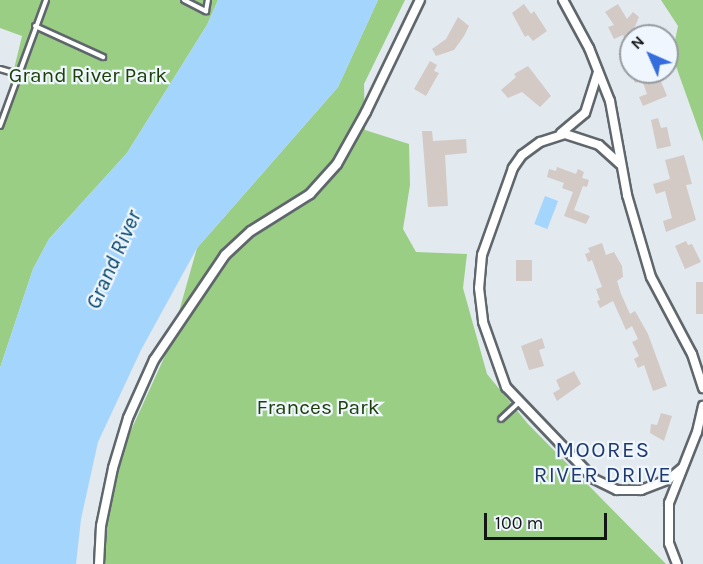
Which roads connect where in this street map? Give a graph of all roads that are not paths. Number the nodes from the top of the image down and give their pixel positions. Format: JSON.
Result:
{"nodes":[{"id":1,"x":46,"y":0,"type":"edge"},
{"id":2,"x":184,"y":0,"type":"edge"},
{"id":3,"x":207,"y":0,"type":"edge"},
{"id":4,"x":420,"y":0,"type":"edge"},
{"id":5,"x":563,"y":0,"type":"edge"},
{"id":6,"x":35,"y":26,"type":"junction"},
{"id":7,"x":103,"y":57,"type":"dead end"},
{"id":8,"x":0,"y":69,"type":"edge"},
{"id":9,"x":598,"y":72,"type":"junction"},
{"id":10,"x":17,"y":74,"type":"junction"},
{"id":11,"x":0,"y":126,"type":"edge"},
{"id":12,"x":554,"y":137,"type":"junction"},
{"id":13,"x":620,"y":164,"type":"junction"},
{"id":14,"x":703,"y":388,"type":"edge"},
{"id":15,"x":518,"y":403,"type":"junction"},
{"id":16,"x":703,"y":406,"type":"edge"},
{"id":17,"x":501,"y":419,"type":"dead end"},
{"id":18,"x":681,"y":469,"type":"junction"},
{"id":19,"x":99,"y":564,"type":"edge"},
{"id":20,"x":677,"y":564,"type":"edge"}],
"edges":[{"from":1,"to":6,"type":"lane"},
{"from":2,"to":3,"type":"lane"},
{"from":4,"to":19,"type":"street"},
{"from":5,"to":9,"type":"street"},
{"from":6,"to":7,"type":"lane"},
{"from":6,"to":10,"type":"lane"},
{"from":8,"to":10,"type":"lane"},
{"from":9,"to":12,"type":"street"},
{"from":9,"to":13,"type":"street"},
{"from":10,"to":11,"type":"lane"},
{"from":12,"to":13,"type":"street"},
{"from":12,"to":15,"type":"street"},
{"from":13,"to":14,"type":"street"},
{"from":15,"to":17,"type":"lane"},
{"from":15,"to":18,"type":"street"},
{"from":16,"to":18,"type":"street"},
{"from":18,"to":20,"type":"street"}]}
